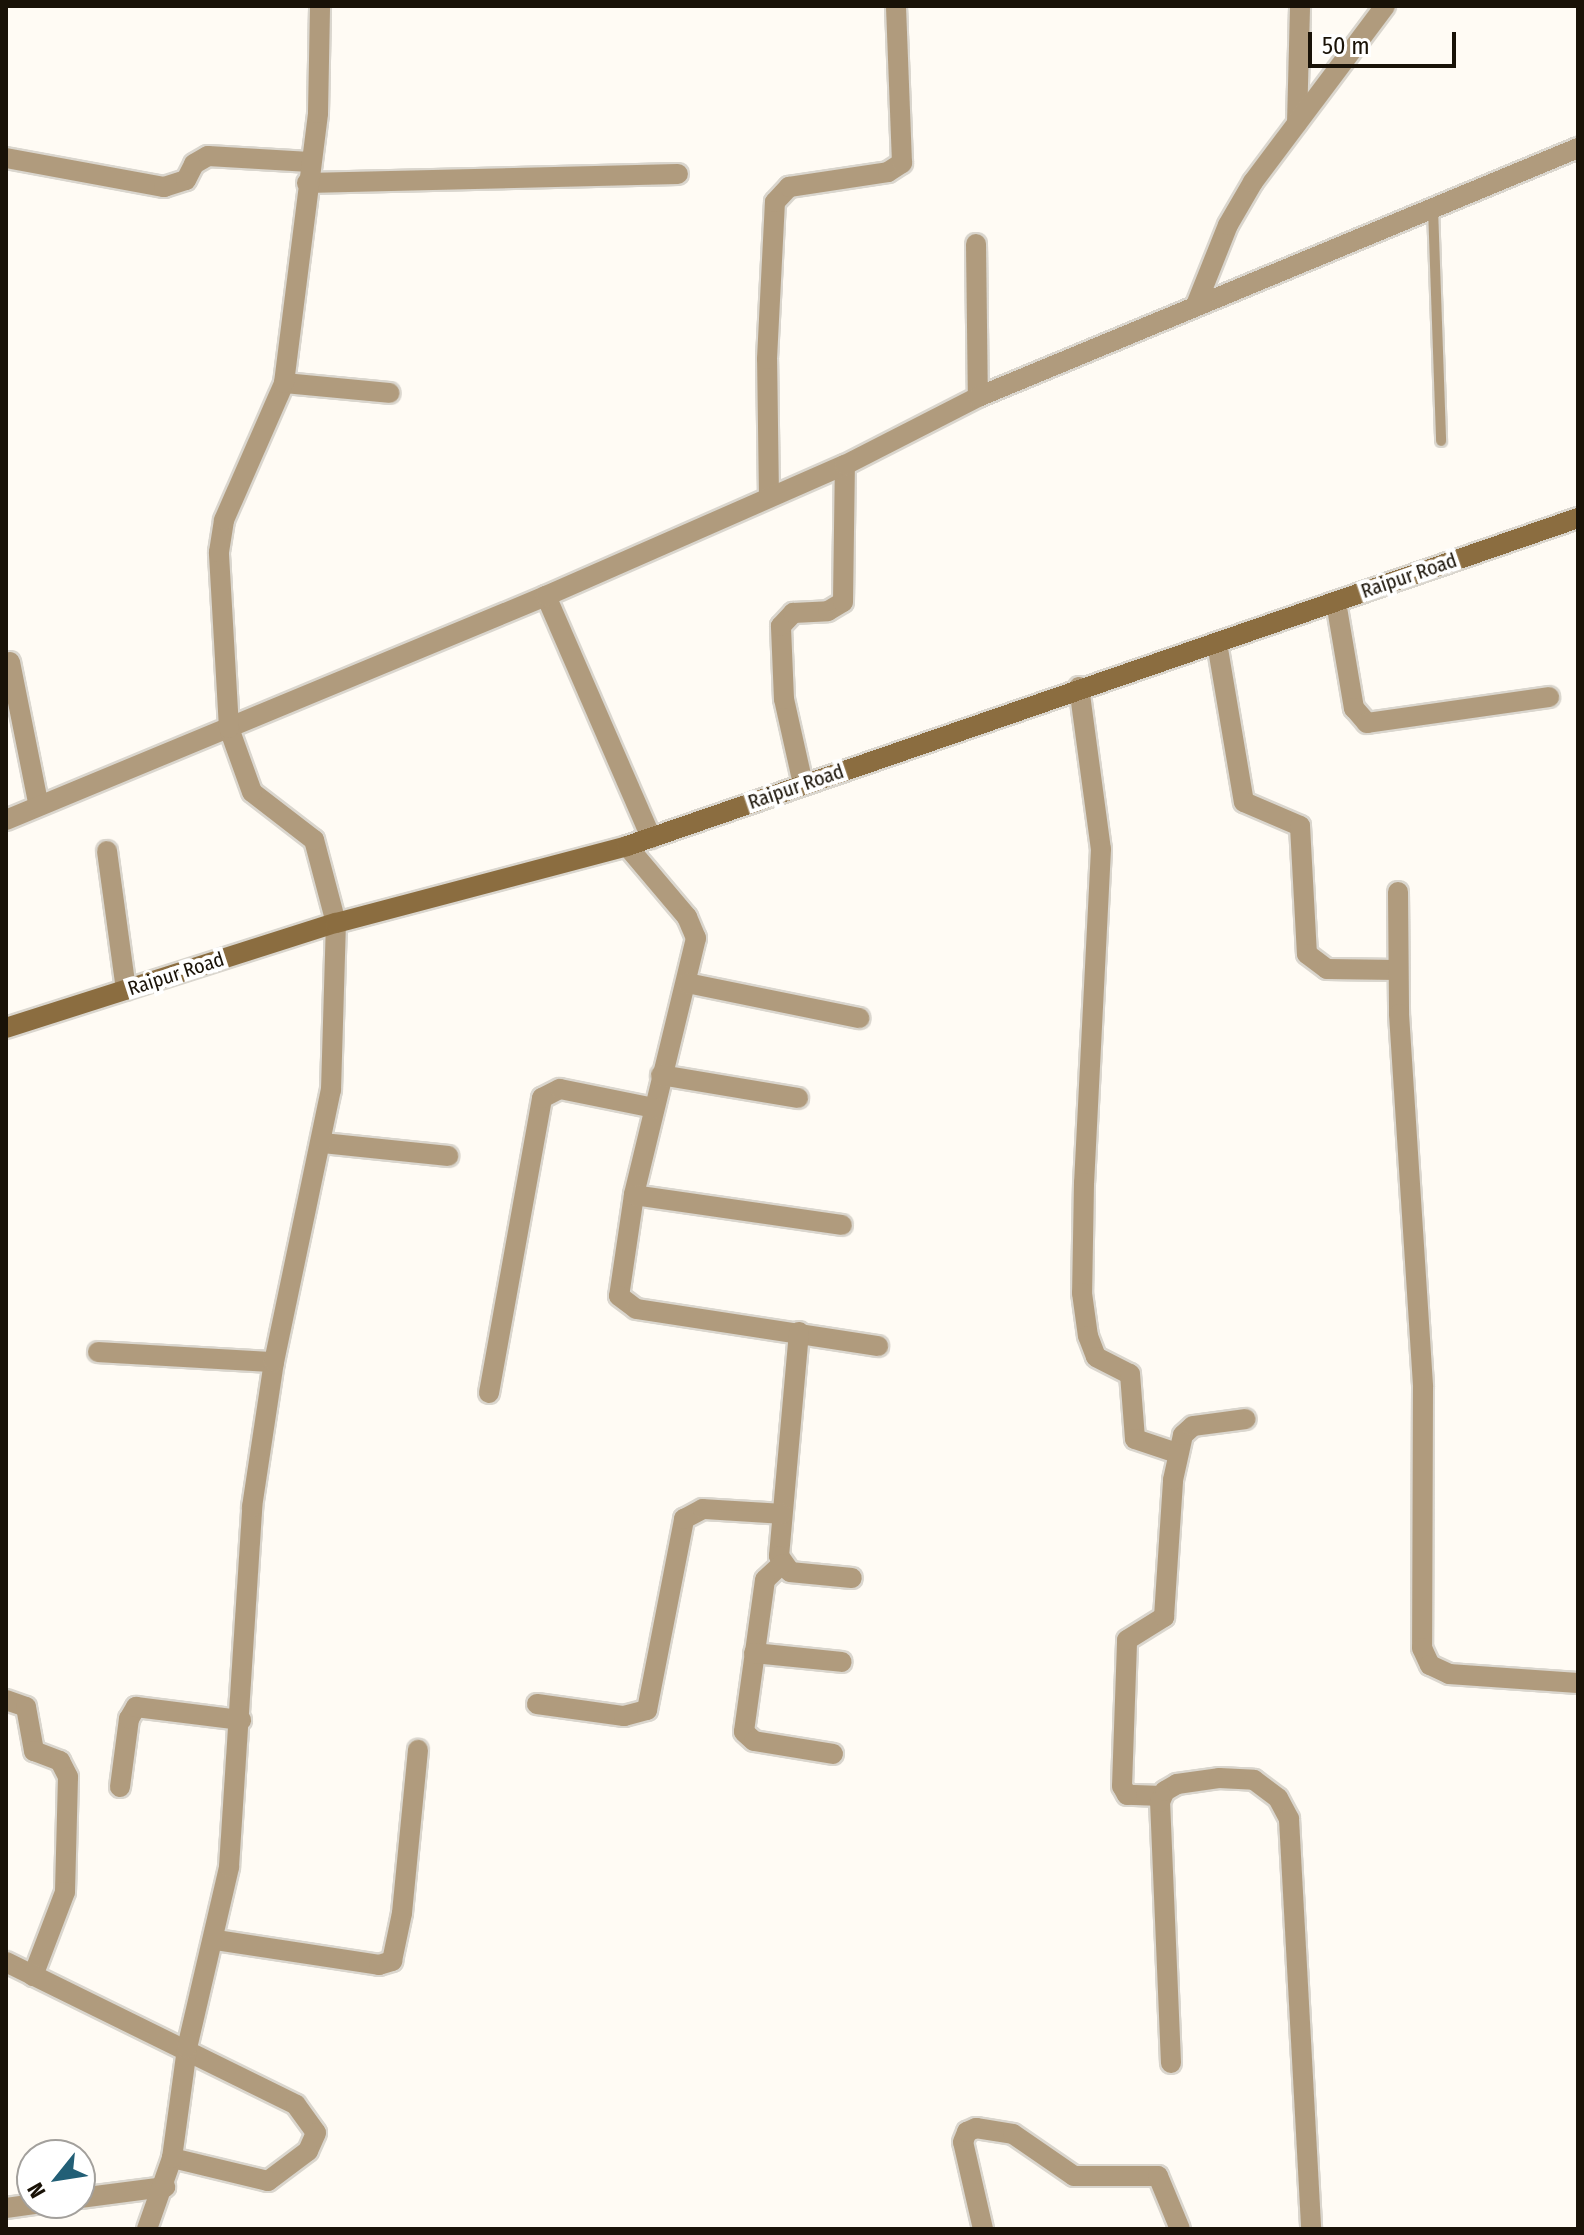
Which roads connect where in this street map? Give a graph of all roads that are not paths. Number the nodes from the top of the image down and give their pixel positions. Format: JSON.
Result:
{"nodes":[{"id":1,"x":320,"y":6,"type":"edge"},
{"id":2,"x":896,"y":6,"type":"edge"},
{"id":3,"x":1300,"y":6,"type":"edge"},
{"id":4,"x":1385,"y":6,"type":"edge"},
{"id":5,"x":1297,"y":123,"type":"junction"},
{"id":6,"x":1578,"y":148,"type":"edge"},
{"id":7,"x":6,"y":158,"type":"edge"},
{"id":8,"x":310,"y":162,"type":"junction"},
{"id":9,"x":678,"y":174,"type":"dead end"},
{"id":10,"x":307,"y":183,"type":"junction"},
{"id":11,"x":1433,"y":208,"type":"junction"},
{"id":12,"x":976,"y":244,"type":"dead end"},
{"id":13,"x":1196,"y":305,"type":"junction"},
{"id":14,"x":284,"y":383,"type":"junction"},
{"id":15,"x":390,"y":393,"type":"dead end"},
{"id":16,"x":978,"y":397,"type":"junction"},
{"id":17,"x":1441,"y":441,"type":"dead end"},
{"id":18,"x":845,"y":465,"type":"junction"},
{"id":19,"x":769,"y":497,"type":"junction"},
{"id":20,"x":1578,"y":518,"type":"edge"},
{"id":21,"x":546,"y":596,"type":"junction"},
{"id":22,"x":1336,"y":602,"type":"junction"},
{"id":23,"x":1217,"y":643,"type":"junction"},
{"id":24,"x":10,"y":662,"type":"dead end"},
{"id":25,"x":1079,"y":687,"type":"junction"},
{"id":26,"x":1549,"y":697,"type":"dead end"},
{"id":27,"x":229,"y":728,"type":"junction"},
{"id":28,"x":803,"y":784,"type":"junction"},
{"id":29,"x":38,"y":802,"type":"junction"},
{"id":30,"x":6,"y":820,"type":"edge"},
{"id":31,"x":651,"y":838,"type":"junction"},
{"id":32,"x":627,"y":846,"type":"junction"},
{"id":33,"x":107,"y":851,"type":"dead end"},
{"id":34,"x":1398,"y":892,"type":"dead end"},
{"id":35,"x":336,"y":923,"type":"junction"},
{"id":36,"x":1398,"y":970,"type":"junction"},
{"id":37,"x":687,"y":983,"type":"junction"},
{"id":38,"x":126,"y":990,"type":"junction"},
{"id":39,"x":859,"y":1018,"type":"dead end"},
{"id":40,"x":6,"y":1028,"type":"edge"},
{"id":41,"x":661,"y":1075,"type":"junction"},
{"id":42,"x":798,"y":1098,"type":"dead end"},
{"id":43,"x":654,"y":1108,"type":"junction"},
{"id":44,"x":323,"y":1143,"type":"junction"},
{"id":45,"x":448,"y":1156,"type":"dead end"},
{"id":46,"x":634,"y":1195,"type":"junction"},
{"id":47,"x":842,"y":1225,"type":"dead end"},
{"id":48,"x":799,"y":1332,"type":"junction"},
{"id":49,"x":878,"y":1346,"type":"dead end"},
{"id":50,"x":98,"y":1352,"type":"dead end"},
{"id":51,"x":274,"y":1362,"type":"junction"},
{"id":52,"x":489,"y":1393,"type":"dead end"},
{"id":53,"x":1246,"y":1419,"type":"dead end"},
{"id":54,"x":1177,"y":1453,"type":"junction"},
{"id":55,"x":782,"y":1514,"type":"junction"},
{"id":56,"x":782,"y":1564,"type":"junction"},
{"id":57,"x":852,"y":1578,"type":"dead end"},
{"id":58,"x":754,"y":1653,"type":"junction"},
{"id":59,"x":842,"y":1662,"type":"dead end"},
{"id":60,"x":1578,"y":1683,"type":"edge"},
{"id":61,"x":6,"y":1700,"type":"edge"},
{"id":62,"x":537,"y":1704,"type":"dead end"},
{"id":63,"x":241,"y":1720,"type":"junction"},
{"id":64,"x":418,"y":1750,"type":"dead end"},
{"id":65,"x":833,"y":1754,"type":"dead end"},
{"id":66,"x":120,"y":1787,"type":"dead end"},
{"id":67,"x":1162,"y":1796,"type":"junction"},
{"id":68,"x":216,"y":1940,"type":"junction"},
{"id":69,"x":6,"y":1962,"type":"edge"},
{"id":70,"x":33,"y":1976,"type":"junction"},
{"id":71,"x":187,"y":2048,"type":"junction"},
{"id":72,"x":1171,"y":2063,"type":"dead end"},
{"id":73,"x":172,"y":2158,"type":"junction"},
{"id":74,"x":165,"y":2187,"type":"junction"},
{"id":75,"x":96,"y":2196,"type":"edge"},
{"id":76,"x":147,"y":2229,"type":"edge"},
{"id":77,"x":983,"y":2229,"type":"edge"},
{"id":78,"x":1180,"y":2229,"type":"edge"},
{"id":79,"x":1311,"y":2229,"type":"edge"}],
"edges":[{"from":1,"to":8,"type":"street"},
{"from":2,"to":19,"type":"street"},
{"from":3,"to":5,"type":"street"},
{"from":4,"to":5,"type":"street"},
{"from":5,"to":13,"type":"street"},
{"from":6,"to":11,"type":"street"},
{"from":7,"to":8,"type":"street"},
{"from":8,"to":10,"type":"street"},
{"from":9,"to":10,"type":"street"},
{"from":10,"to":14,"type":"street"},
{"from":11,"to":13,"type":"street"},
{"from":11,"to":17,"type":"lane"},
{"from":12,"to":16,"type":"street"},
{"from":13,"to":16,"type":"street"},
{"from":14,"to":15,"type":"street"},
{"from":14,"to":27,"type":"street"},
{"from":16,"to":18,"type":"street"},
{"from":18,"to":19,"type":"street"},
{"from":18,"to":28,"type":"street"},
{"from":19,"to":21,"type":"street"},
{"from":20,"to":22,"type":"main road","name":"Raipur Road"},
{"from":21,"to":27,"type":"street"},
{"from":21,"to":31,"type":"street"},
{"from":22,"to":23,"type":"main road","name":"Raipur Road"},
{"from":22,"to":26,"type":"street"},
{"from":23,"to":25,"type":"main road","name":"Raipur Road"},
{"from":23,"to":36,"type":"street"},
{"from":24,"to":29,"type":"street"},
{"from":25,"to":28,"type":"main road","name":"Raipur Road"},
{"from":25,"to":54,"type":"street"},
{"from":27,"to":29,"type":"street"},
{"from":27,"to":35,"type":"street"},
{"from":28,"to":31,"type":"main road","name":"Raipur Road"},
{"from":29,"to":30,"type":"street"},
{"from":31,"to":32,"type":"main road","name":"Raipur Road"},
{"from":32,"to":35,"type":"main road","name":"Raipur Road"},
{"from":32,"to":37,"type":"street"},
{"from":33,"to":38,"type":"street"},
{"from":34,"to":36,"type":"street"},
{"from":35,"to":38,"type":"main road","name":"Raipur Road"},
{"from":35,"to":44,"type":"street"},
{"from":36,"to":60,"type":"street"},
{"from":37,"to":39,"type":"street"},
{"from":37,"to":41,"type":"street"},
{"from":38,"to":40,"type":"main road","name":"Raipur Road"},
{"from":41,"to":42,"type":"street"},
{"from":41,"to":43,"type":"street"},
{"from":43,"to":46,"type":"street"},
{"from":43,"to":52,"type":"street"},
{"from":44,"to":45,"type":"street"},
{"from":44,"to":51,"type":"street"},
{"from":46,"to":47,"type":"street"},
{"from":46,"to":48,"type":"street"},
{"from":48,"to":49,"type":"street"},
{"from":48,"to":55,"type":"street"},
{"from":50,"to":51,"type":"street"},
{"from":51,"to":63,"type":"street"},
{"from":53,"to":54,"type":"street"},
{"from":54,"to":67,"type":"street"},
{"from":55,"to":56,"type":"street"},
{"from":55,"to":62,"type":"street"},
{"from":56,"to":57,"type":"street"},
{"from":56,"to":58,"type":"street"},
{"from":58,"to":59,"type":"street"},
{"from":58,"to":65,"type":"street"},
{"from":61,"to":70,"type":"street"},
{"from":63,"to":66,"type":"street"},
{"from":63,"to":68,"type":"street"},
{"from":64,"to":68,"type":"street"},
{"from":67,"to":72,"type":"street"},
{"from":67,"to":79,"type":"street"},
{"from":68,"to":71,"type":"street"},
{"from":69,"to":70,"type":"street"},
{"from":70,"to":71,"type":"street"},
{"from":71,"to":73,"type":"street"},
{"from":71,"to":73,"type":"street"},
{"from":73,"to":74,"type":"street"},
{"from":74,"to":75,"type":"street"},
{"from":74,"to":76,"type":"street"},
{"from":77,"to":78,"type":"street"}]}
